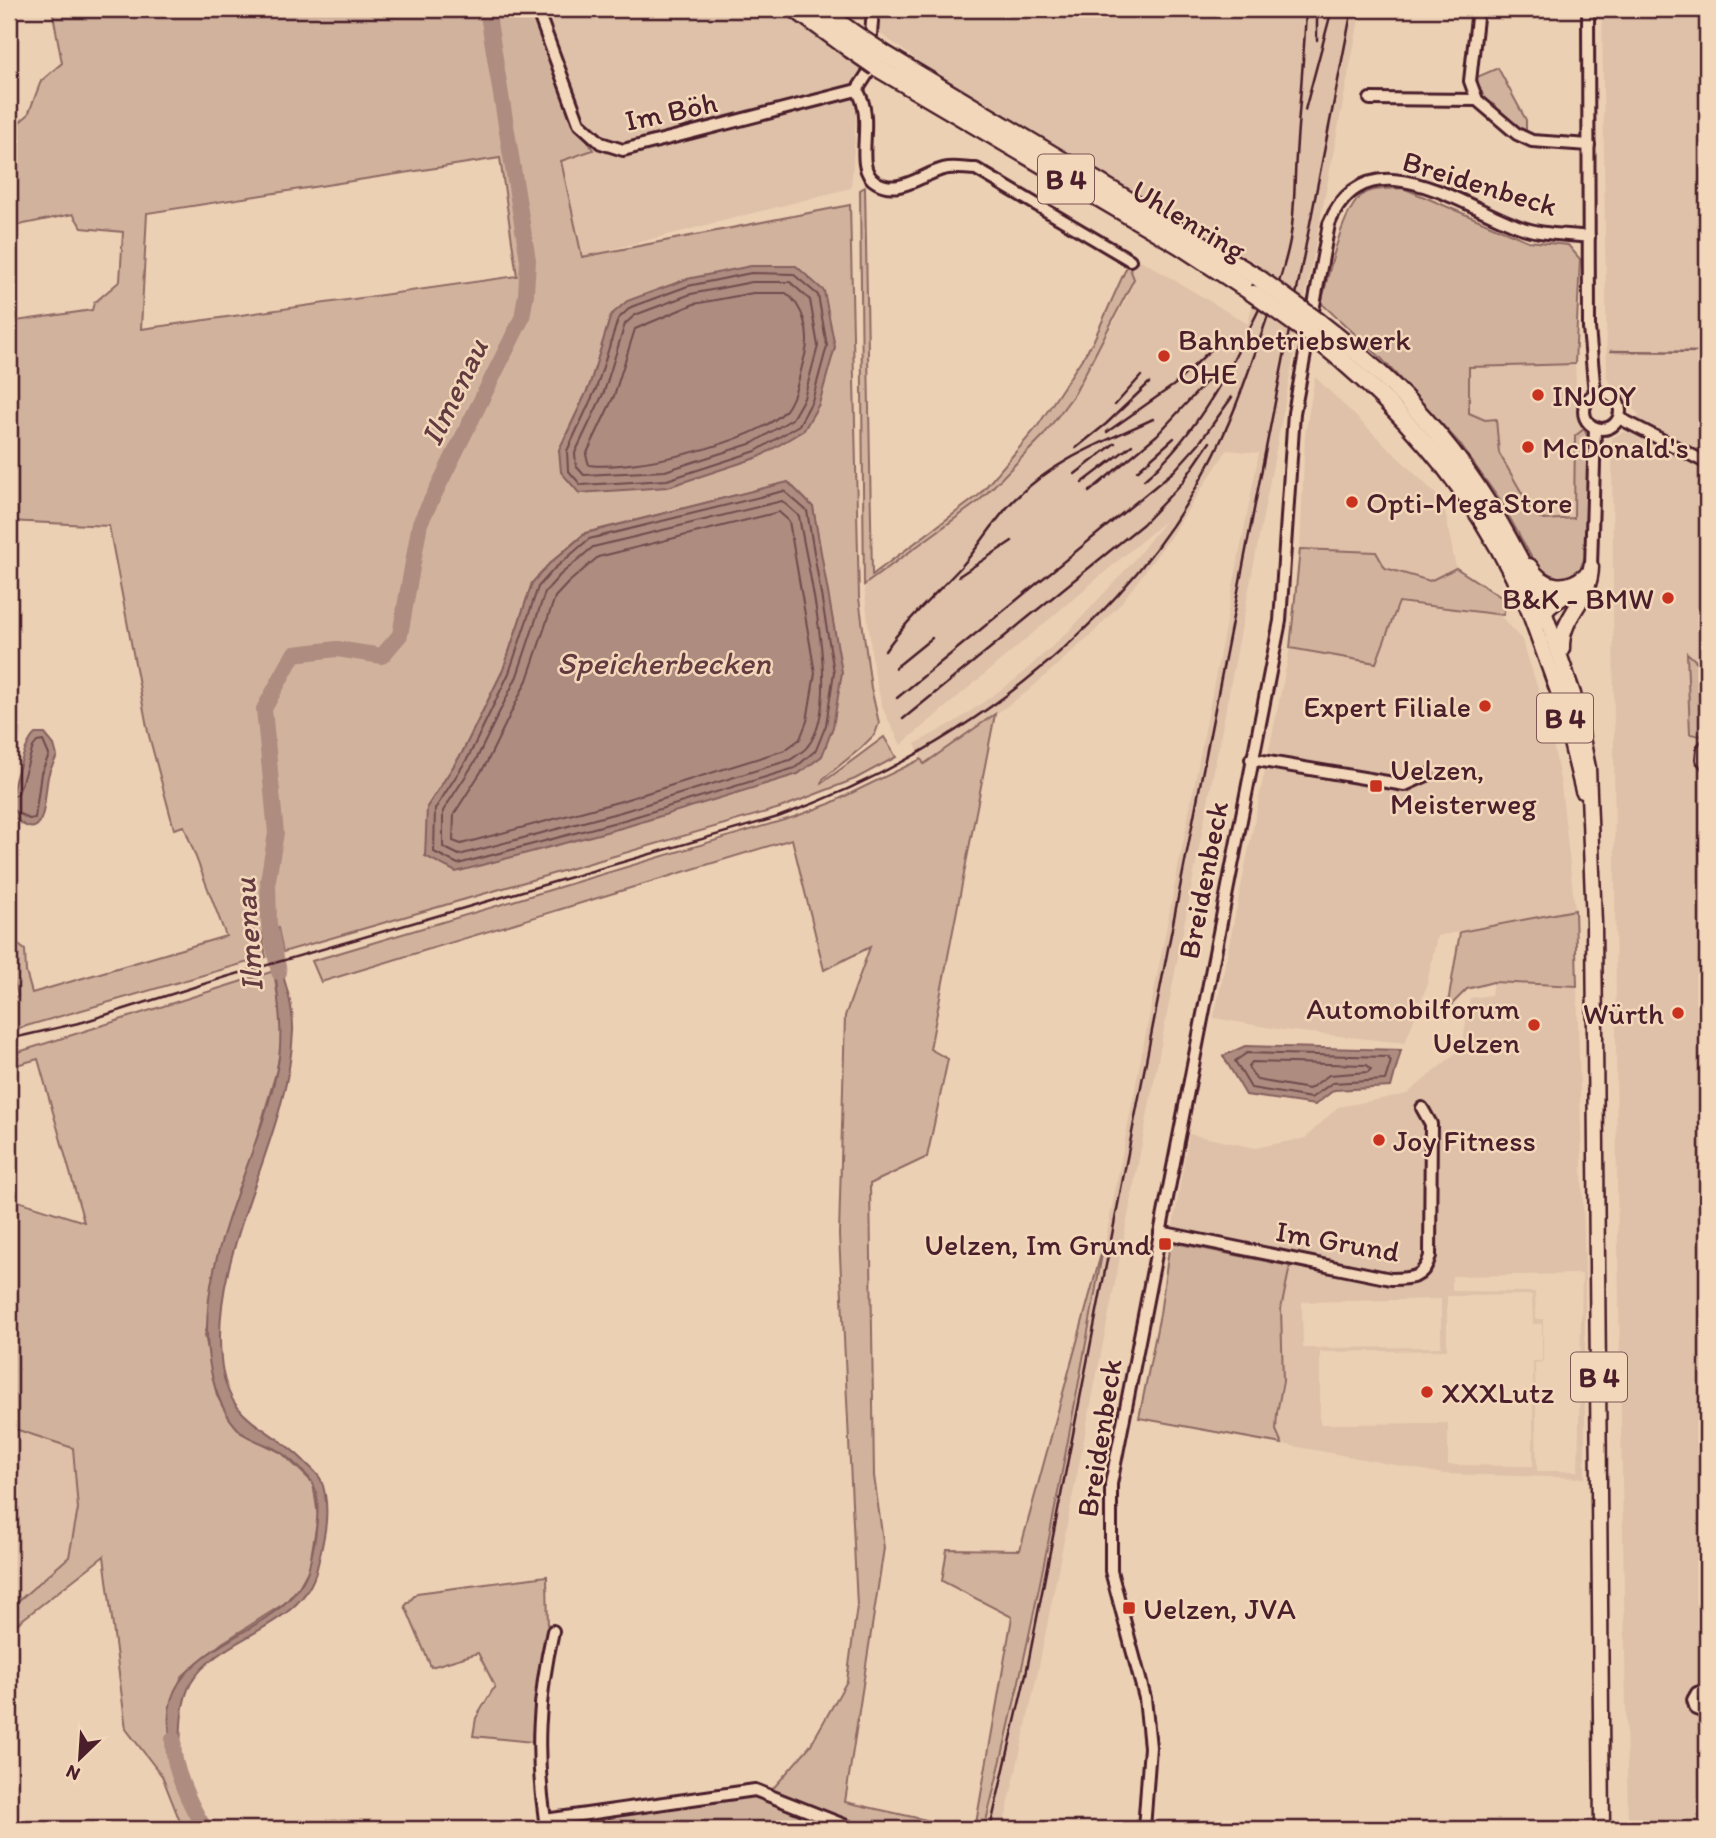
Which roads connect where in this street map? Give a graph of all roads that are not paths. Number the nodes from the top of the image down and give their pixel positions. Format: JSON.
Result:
{"nodes":[{"id":1,"x":537,"y":9,"type":"edge"},
{"id":2,"x":795,"y":9,"type":"edge"},
{"id":3,"x":821,"y":9,"type":"edge"},
{"id":4,"x":873,"y":9,"type":"edge"},
{"id":5,"x":1478,"y":9,"type":"edge"},
{"id":6,"x":1588,"y":9,"type":"edge"},
{"id":7,"x":853,"y":42,"type":"junction"},
{"id":8,"x":880,"y":60,"type":"junction"},
{"id":9,"x":859,"y":88,"type":"junction"},
{"id":10,"x":1370,"y":99,"type":"dead end"},
{"id":11,"x":1477,"y":100,"type":"junction"},
{"id":12,"x":1589,"y":145,"type":"junction"},
{"id":13,"x":1589,"y":237,"type":"junction"},
{"id":14,"x":1130,"y":260,"type":"dead end"},
{"id":15,"x":1595,"y":394,"type":"junction"},
{"id":16,"x":1619,"y":418,"type":"junction"},
{"id":17,"x":1595,"y":428,"type":"junction"},
{"id":18,"x":1707,"y":463,"type":"edge"},
{"id":19,"x":1493,"y":508,"type":"junction"},
{"id":20,"x":1589,"y":572,"type":"junction"},
{"id":21,"x":1526,"y":603,"type":"junction"},
{"id":22,"x":1579,"y":603,"type":"junction"},
{"id":23,"x":1544,"y":611,"type":"junction"},
{"id":24,"x":1538,"y":632,"type":"junction"},
{"id":25,"x":1563,"y":661,"type":"junction"},
{"id":26,"x":1707,"y":745,"type":"edge"},
{"id":27,"x":1251,"y":759,"type":"junction"},
{"id":28,"x":1707,"y":765,"type":"edge"},
{"id":29,"x":1427,"y":775,"type":"dead end"},
{"id":30,"x":1588,"y":806,"type":"junction"},
{"id":31,"x":1422,"y":1108,"type":"dead end"},
{"id":32,"x":1160,"y":1232,"type":"junction"},
{"id":33,"x":553,"y":1631,"type":"dead end"},
{"id":34,"x":1707,"y":1690,"type":"edge"},
{"id":35,"x":1707,"y":1713,"type":"edge"},
{"id":36,"x":854,"y":1829,"type":"edge"},
{"id":37,"x":1144,"y":1829,"type":"edge"},
{"id":38,"x":1602,"y":1829,"type":"edge"}],
"edges":[{"from":1,"to":9,"type":"street","name":"Im Böh"},
{"from":2,"to":7,"type":"highway","number":"B 4"},
{"from":3,"to":7,"type":"highway","number":"B 4"},
{"from":4,"to":9,"type":"street"},
{"from":5,"to":11,"type":"street"},
{"from":6,"to":12,"type":"street"},
{"from":7,"to":8,"type":"highway","number":"B 4","bridge":true},
{"from":8,"to":19,"type":"highway","name":"Uhlenring","number":"B 4","bridge":true},
{"from":8,"to":21,"type":"highway","name":"Uhlenring","number":"B 4","bridge":true},
{"from":9,"to":14,"type":"street"},
{"from":10,"to":11,"type":"street"},
{"from":11,"to":12,"type":"street"},
{"from":12,"to":13,"type":"street"},
{"from":13,"to":15,"type":"street"},
{"from":13,"to":27,"type":"street","name":"Breidenbeck"},
{"from":15,"to":16,"type":"street"},
{"from":15,"to":17,"type":"street"},
{"from":16,"to":17,"type":"street"},
{"from":16,"to":18,"type":"street"},
{"from":17,"to":20,"type":"street"},
{"from":19,"to":20,"type":"highway"},
{"from":19,"to":23,"type":"highway","number":"B 4"},
{"from":20,"to":22,"type":"main road"},
{"from":20,"to":23,"type":"main road"},
{"from":21,"to":23,"type":"main road"},
{"from":21,"to":24,"type":"main road","number":"B 4"},
{"from":22,"to":23,"type":"main road"},
{"from":22,"to":25,"type":"main road"},
{"from":23,"to":24,"type":"main road"},
{"from":23,"to":25,"type":"main road","number":"B 4"},
{"from":24,"to":30,"type":"main road","number":"B 4"},
{"from":25,"to":30,"type":"main road","number":"B 4"},
{"from":26,"to":28,"type":"street"},
{"from":27,"to":29,"type":"street"},
{"from":27,"to":32,"type":"street","name":"Breidenbeck"},
{"from":30,"to":38,"type":"main road","number":"B 4"},
{"from":31,"to":32,"type":"street","name":"Im Grund"},
{"from":32,"to":37,"type":"street","name":"Breidenbeck"},
{"from":33,"to":36,"type":"street"},
{"from":34,"to":35,"type":"street"}]}
